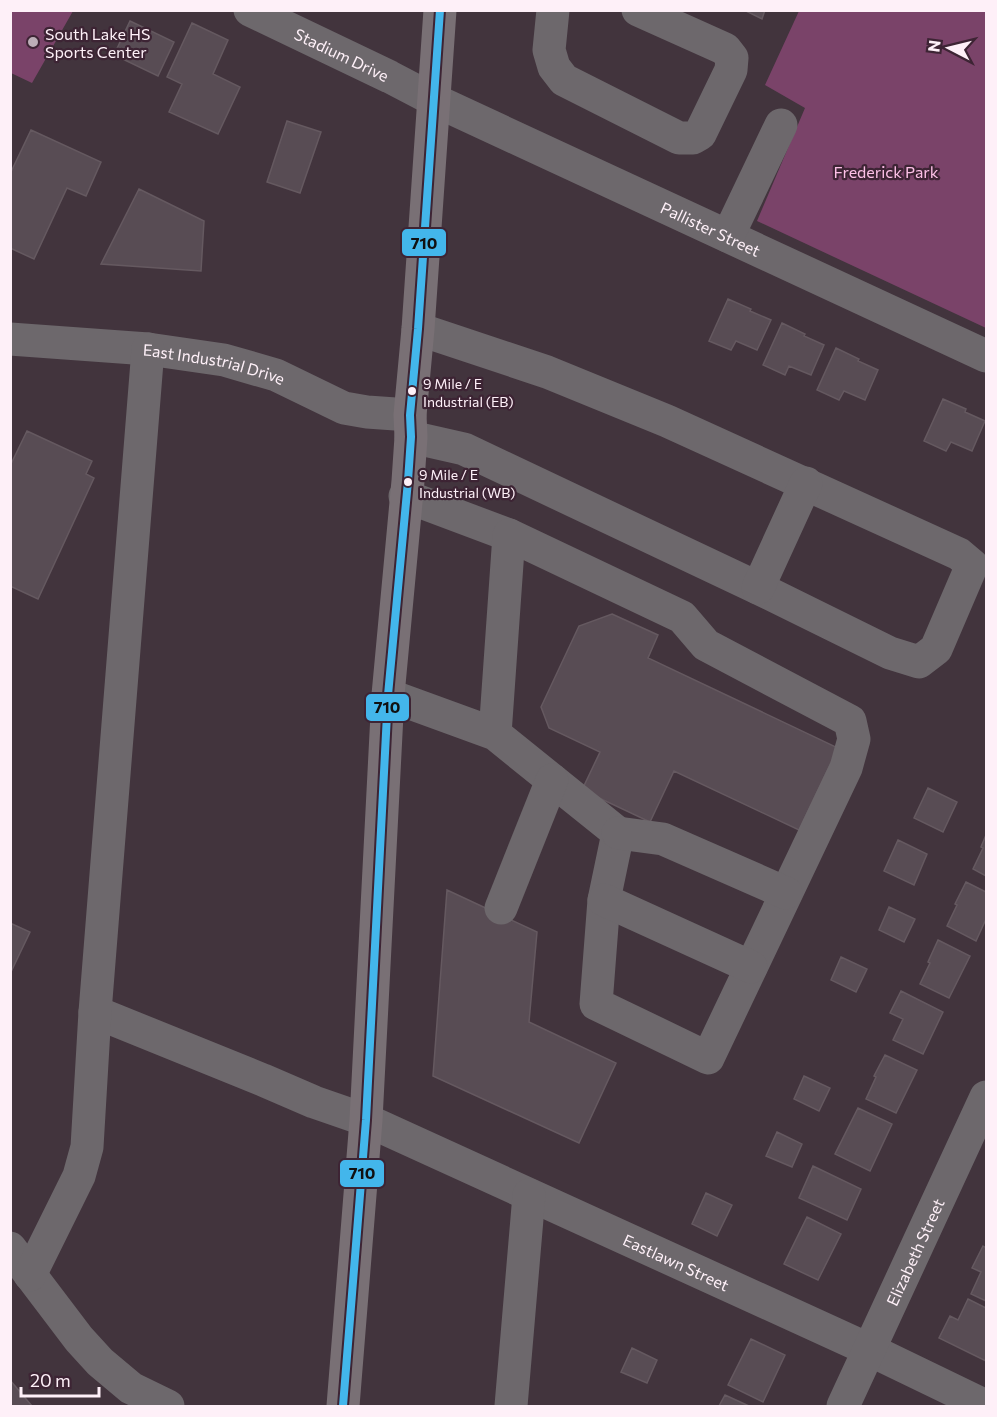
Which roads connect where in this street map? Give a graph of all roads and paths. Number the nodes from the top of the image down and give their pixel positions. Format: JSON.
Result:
{"nodes":[{"id":1,"x":250,"y":10,"type":"edge"},
{"id":2,"x":440,"y":10,"type":"edge"},
{"id":3,"x":553,"y":10,"type":"edge"},
{"id":4,"x":638,"y":10,"type":"edge"},
{"id":5,"x":434,"y":100,"type":"junction"},
{"id":6,"x":781,"y":125,"type":"dead end"},
{"id":7,"x":728,"y":236,"type":"junction"},
{"id":8,"x":418,"y":328,"type":"junction"},
{"id":9,"x":10,"y":339,"type":"edge"},
{"id":10,"x":148,"y":349,"type":"junction"},
{"id":11,"x":987,"y":357,"type":"edge"},
{"id":12,"x":410,"y":426,"type":"junction"},
{"id":13,"x":806,"y":483,"type":"junction"},
{"id":14,"x":405,"y":496,"type":"junction"},
{"id":15,"x":509,"y":535,"type":"junction"},
{"id":16,"x":758,"y":588,"type":"junction"},
{"id":17,"x":388,"y":695,"type":"junction"},
{"id":18,"x":495,"y":734,"type":"junction"},
{"id":19,"x":552,"y":780,"type":"junction"},
{"id":20,"x":618,"y":833,"type":"junction"},
{"id":21,"x":786,"y":893,"type":"junction"},
{"id":22,"x":604,"y":900,"type":"junction"},
{"id":23,"x":501,"y":908,"type":"dead end"},
{"id":24,"x":751,"y":967,"type":"junction"},
{"id":25,"x":95,"y":1012,"type":"junction"},
{"id":26,"x":987,"y":1097,"type":"edge"},
{"id":27,"x":366,"y":1120,"type":"junction"},
{"id":28,"x":529,"y":1195,"type":"junction"},
{"id":29,"x":10,"y":1248,"type":"edge"},
{"id":30,"x":30,"y":1275,"type":"junction"},
{"id":31,"x":870,"y":1350,"type":"junction"},
{"id":32,"x":162,"y":1405,"type":"edge"},
{"id":33,"x":987,"y":1406,"type":"edge"},
{"id":34,"x":343,"y":1407,"type":"edge"},
{"id":35,"x":511,"y":1407,"type":"edge"},
{"id":36,"x":843,"y":1407,"type":"edge"}],
"edges":[{"from":1,"to":5,"type":"street","name":"Stadium Drive"},
{"from":2,"to":5,"type":"main road"},
{"from":3,"to":4,"type":"street"},
{"from":5,"to":7,"type":"street","name":"Pallister Street"},
{"from":5,"to":8,"type":"main road"},
{"from":6,"to":7,"type":"street"},
{"from":7,"to":11,"type":"street","name":"Pallister Street"},
{"from":8,"to":12,"type":"main road"},
{"from":8,"to":13,"type":"street"},
{"from":9,"to":10,"type":"street","name":"East Industrial Drive"},
{"from":10,"to":12,"type":"street","name":"East Industrial Drive"},
{"from":10,"to":25,"type":"street"},
{"from":12,"to":14,"type":"main road"},
{"from":12,"to":16,"type":"street","name":"East Industrial Drive"},
{"from":13,"to":16,"type":"street"},
{"from":13,"to":16,"type":"street","name":"East Industrial Drive"},
{"from":14,"to":15,"type":"street"},
{"from":14,"to":17,"type":"main road"},
{"from":15,"to":18,"type":"street"},
{"from":15,"to":21,"type":"street"},
{"from":17,"to":18,"type":"street"},
{"from":17,"to":27,"type":"main road"},
{"from":18,"to":19,"type":"street"},
{"from":19,"to":20,"type":"street"},
{"from":19,"to":23,"type":"street"},
{"from":20,"to":21,"type":"street"},
{"from":20,"to":22,"type":"street"},
{"from":21,"to":24,"type":"street"},
{"from":22,"to":24,"type":"street"},
{"from":22,"to":24,"type":"street"},
{"from":25,"to":27,"type":"street","name":"Eastlawn Street"},
{"from":25,"to":30,"type":"street"},
{"from":26,"to":31,"type":"street","name":"Elizabeth Street"},
{"from":27,"to":28,"type":"street","name":"Eastlawn Street"},
{"from":27,"to":34,"type":"main road"},
{"from":28,"to":31,"type":"street","name":"Eastlawn Street"},
{"from":28,"to":35,"type":"street"},
{"from":29,"to":30,"type":"street"},
{"from":30,"to":32,"type":"street"},
{"from":31,"to":33,"type":"street","name":"Eastlawn Street"},
{"from":31,"to":36,"type":"street","name":"Elizabeth Street"}]}
